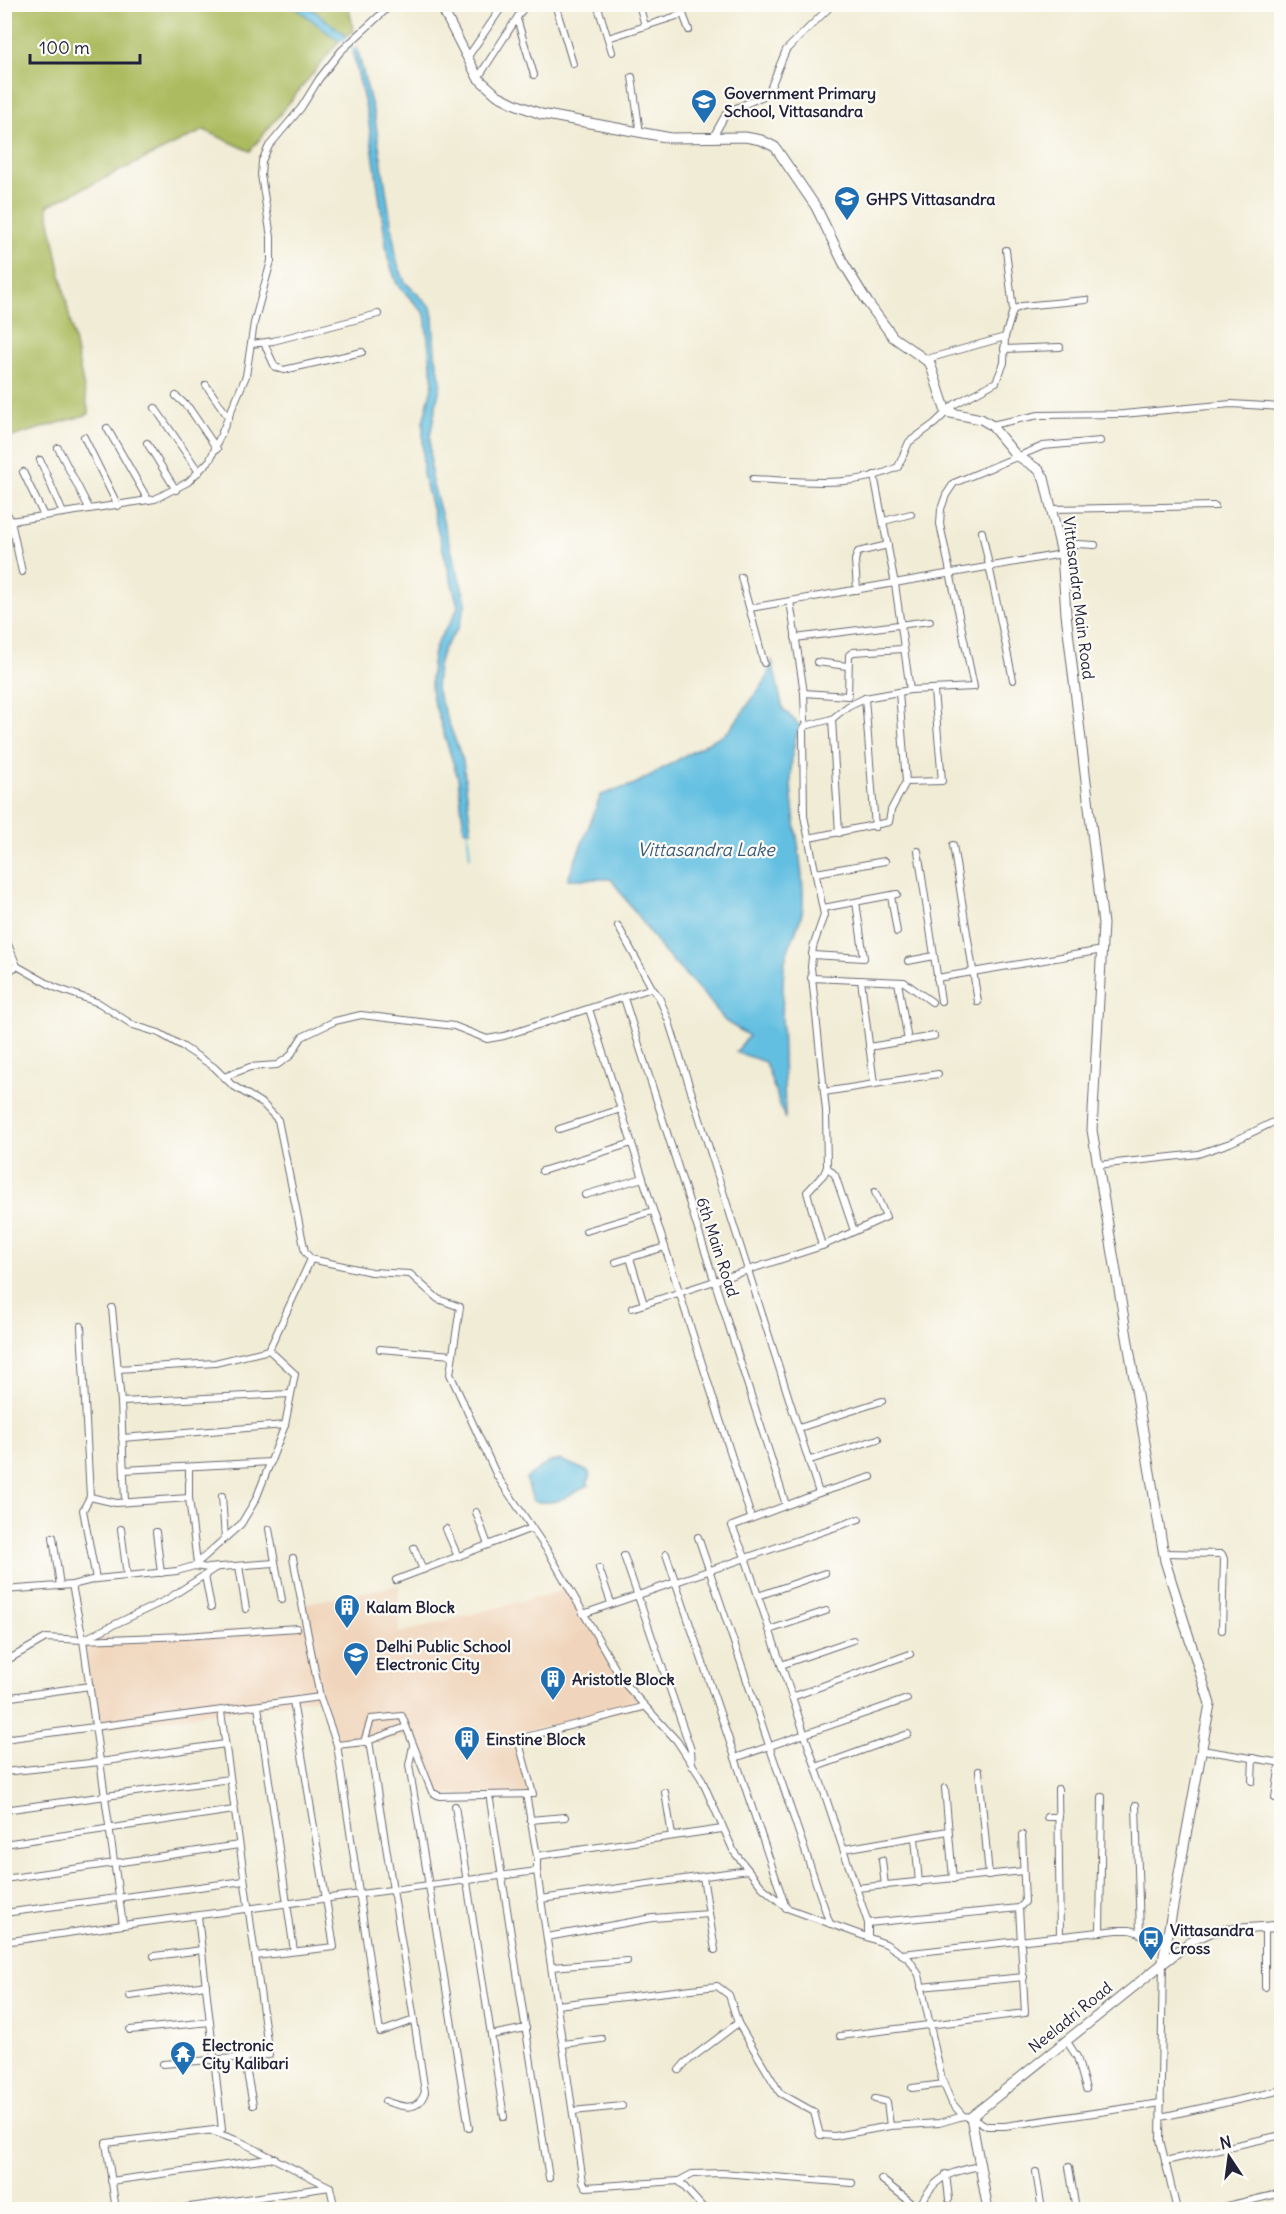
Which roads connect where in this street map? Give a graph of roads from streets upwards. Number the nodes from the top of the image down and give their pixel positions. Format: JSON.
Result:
{"nodes":[{"id":1,"x":392,"y":4,"type":"edge"},
{"id":2,"x":440,"y":4,"type":"edge"},
{"id":3,"x":504,"y":4,"type":"edge"},
{"id":4,"x":526,"y":4,"type":"edge"},
{"id":5,"x":555,"y":4,"type":"edge"},
{"id":6,"x":597,"y":4,"type":"edge"},
{"id":7,"x":639,"y":4,"type":"edge"},
{"id":8,"x":680,"y":4,"type":"edge"},
{"id":9,"x":833,"y":4,"type":"edge"},
{"id":10,"x":683,"y":14,"type":"junction"},
{"id":11,"x":516,"y":19,"type":"junction"},
{"id":12,"x":645,"y":26,"type":"junction"},
{"id":13,"x":689,"y":30,"type":"dead end"},
{"id":14,"x":608,"y":38,"type":"junction"},
{"id":15,"x":612,"y":52,"type":"dead end"},
{"id":16,"x":467,"y":58,"type":"junction"},
{"id":17,"x":573,"y":64,"type":"dead end"},
{"id":18,"x":534,"y":75,"type":"dead end"},
{"id":19,"x":632,"y":77,"type":"dead end"},
{"id":20,"x":478,"y":78,"type":"junction"},
{"id":21,"x":640,"y":132,"type":"junction"},
{"id":22,"x":713,"y":137,"type":"junction"},
{"id":23,"x":1006,"y":250,"type":"dead end"},
{"id":24,"x":1086,"y":300,"type":"dead end"},
{"id":25,"x":1013,"y":310,"type":"junction"},
{"id":26,"x":378,"y":314,"type":"dead end"},
{"id":27,"x":1005,"y":337,"type":"junction"},
{"id":28,"x":264,"y":343,"type":"junction"},
{"id":29,"x":252,"y":344,"type":"junction"},
{"id":30,"x":1060,"y":347,"type":"dead end"},
{"id":31,"x":1004,"y":349,"type":"junction"},
{"id":32,"x":362,"y":352,"type":"dead end"},
{"id":33,"x":927,"y":359,"type":"junction"},
{"id":34,"x":206,"y":385,"type":"dead end"},
{"id":35,"x":176,"y":396,"type":"dead end"},
{"id":36,"x":1281,"y":407,"type":"edge"},
{"id":37,"x":155,"y":408,"type":"dead end"},
{"id":38,"x":946,"y":412,"type":"junction"},
{"id":39,"x":229,"y":418,"type":"junction"},
{"id":40,"x":991,"y":425,"type":"junction"},
{"id":41,"x":106,"y":428,"type":"dead end"},
{"id":42,"x":84,"y":437,"type":"dead end"},
{"id":43,"x":1100,"y":441,"type":"dead end"},
{"id":44,"x":147,"y":443,"type":"dead end"},
{"id":45,"x":58,"y":448,"type":"dead end"},
{"id":46,"x":216,"y":449,"type":"junction"},
{"id":47,"x":1020,"y":458,"type":"junction"},
{"id":48,"x":40,"y":460,"type":"dead end"},
{"id":49,"x":23,"y":472,"type":"dead end"},
{"id":50,"x":200,"y":472,"type":"junction"},
{"id":51,"x":874,"y":475,"type":"junction"},
{"id":52,"x":753,"y":479,"type":"dead end"},
{"id":53,"x":176,"y":490,"type":"junction"},
{"id":54,"x":148,"y":500,"type":"junction"},
{"id":55,"x":118,"y":506,"type":"junction"},
{"id":56,"x":1215,"y":506,"type":"dead end"},
{"id":57,"x":4,"y":508,"type":"edge"},
{"id":58,"x":89,"y":508,"type":"junction"},
{"id":59,"x":1053,"y":509,"type":"junction"},
{"id":60,"x":63,"y":513,"type":"junction"},
{"id":61,"x":911,"y":514,"type":"dead end"},
{"id":62,"x":44,"y":516,"type":"junction"},
{"id":63,"x":884,"y":521,"type":"junction"},
{"id":64,"x":8,"y":522,"type":"edge"},
{"id":65,"x":982,"y":532,"type":"dead end"},
{"id":66,"x":1060,"y":543,"type":"junction"},
{"id":67,"x":888,"y":545,"type":"junction"},
{"id":68,"x":1095,"y":545,"type":"dead end"},
{"id":69,"x":1062,"y":554,"type":"junction"},
{"id":70,"x":988,"y":567,"type":"junction"},
{"id":71,"x":22,"y":572,"type":"dead end"},
{"id":72,"x":950,"y":575,"type":"junction"},
{"id":73,"x":741,"y":577,"type":"dead end"},
{"id":74,"x":895,"y":584,"type":"junction"},
{"id":75,"x":857,"y":590,"type":"junction"},
{"id":76,"x":790,"y":601,"type":"junction"},
{"id":77,"x":750,"y":608,"type":"junction"},
{"id":78,"x":930,"y":621,"type":"dead end"},
{"id":79,"x":900,"y":623,"type":"junction"},
{"id":80,"x":795,"y":638,"type":"junction"},
{"id":81,"x":903,"y":649,"type":"junction"},
{"id":82,"x":817,"y":662,"type":"dead end"},
{"id":83,"x":764,"y":663,"type":"dead end"},
{"id":84,"x":847,"y":666,"type":"junction"},
{"id":85,"x":1013,"y":680,"type":"dead end"},
{"id":86,"x":910,"y":690,"type":"junction"},
{"id":87,"x":934,"y":691,"type":"junction"},
{"id":88,"x":899,"y":692,"type":"junction"},
{"id":89,"x":804,"y":693,"type":"junction"},
{"id":90,"x":865,"y":698,"type":"junction"},
{"id":91,"x":832,"y":719,"type":"junction"},
{"id":92,"x":805,"y":720,"type":"dead end"},
{"id":93,"x":906,"y":782,"type":"junction"},
{"id":94,"x":874,"y":827,"type":"junction"},
{"id":95,"x":840,"y":833,"type":"junction"},
{"id":96,"x":809,"y":838,"type":"junction"},
{"id":97,"x":953,"y":845,"type":"dead end"},
{"id":98,"x":918,"y":851,"type":"dead end"},
{"id":99,"x":885,"y":861,"type":"dead end"},
{"id":100,"x":816,"y":873,"type":"junction"},
{"id":101,"x":856,"y":902,"type":"junction"},
{"id":102,"x":823,"y":908,"type":"junction"},
{"id":103,"x":618,"y":926,"type":"dead end"},
{"id":104,"x":897,"y":932,"type":"dead end"},
{"id":105,"x":4,"y":935,"type":"edge"},
{"id":106,"x":1103,"y":950,"type":"junction"},
{"id":107,"x":812,"y":955,"type":"junction"},
{"id":108,"x":934,"y":956,"type":"junction"},
{"id":109,"x":908,"y":961,"type":"dead end"},
{"id":110,"x":17,"y":966,"type":"junction"},
{"id":111,"x":973,"y":972,"type":"junction"},
{"id":112,"x":4,"y":974,"type":"edge"},
{"id":113,"x":811,"y":978,"type":"junction"},
{"id":114,"x":937,"y":978,"type":"junction"},
{"id":115,"x":861,"y":980,"type":"junction"},
{"id":116,"x":898,"y":982,"type":"junction"},
{"id":117,"x":652,"y":988,"type":"junction"},
{"id":118,"x":624,"y":998,"type":"junction"},
{"id":119,"x":941,"y":1001,"type":"dead end"},
{"id":120,"x":932,"y":1002,"type":"dead end"},
{"id":121,"x":978,"y":1002,"type":"dead end"},
{"id":122,"x":589,"y":1009,"type":"junction"},
{"id":123,"x":934,"y":1036,"type":"dead end"},
{"id":124,"x":908,"y":1041,"type":"junction"},
{"id":125,"x":869,"y":1047,"type":"junction"},
{"id":126,"x":938,"y":1074,"type":"dead end"},
{"id":127,"x":224,"y":1077,"type":"junction"},
{"id":128,"x":874,"y":1084,"type":"junction"},
{"id":129,"x":824,"y":1092,"type":"junction"},
{"id":130,"x":621,"y":1109,"type":"junction"},
{"id":131,"x":1281,"y":1118,"type":"edge"},
{"id":132,"x":559,"y":1130,"type":"dead end"},
{"id":133,"x":632,"y":1143,"type":"junction"},
{"id":134,"x":1098,"y":1165,"type":"junction"},
{"id":135,"x":826,"y":1167,"type":"junction"},
{"id":136,"x":542,"y":1171,"type":"dead end"},
{"id":137,"x":643,"y":1178,"type":"junction"},
{"id":138,"x":876,"y":1192,"type":"dead end"},
{"id":139,"x":585,"y":1195,"type":"dead end"},
{"id":140,"x":653,"y":1211,"type":"junction"},
{"id":141,"x":586,"y":1231,"type":"dead end"},
{"id":142,"x":854,"y":1231,"type":"junction"},
{"id":143,"x":822,"y":1246,"type":"junction"},
{"id":144,"x":665,"y":1247,"type":"junction"},
{"id":145,"x":630,"y":1258,"type":"junction"},
{"id":146,"x":310,"y":1259,"type":"junction"},
{"id":147,"x":616,"y":1262,"type":"dead end"},
{"id":148,"x":747,"y":1270,"type":"junction"},
{"id":149,"x":714,"y":1281,"type":"junction"},
{"id":150,"x":679,"y":1293,"type":"junction"},
{"id":151,"x":644,"y":1304,"type":"junction"},
{"id":152,"x":112,"y":1308,"type":"dead end"},
{"id":153,"x":632,"y":1308,"type":"dead end"},
{"id":154,"x":81,"y":1326,"type":"dead end"},
{"id":155,"x":380,"y":1349,"type":"dead end"},
{"id":156,"x":269,"y":1350,"type":"junction"},
{"id":157,"x":452,"y":1354,"type":"junction"},
{"id":158,"x":118,"y":1369,"type":"junction"},
{"id":159,"x":291,"y":1394,"type":"junction"},
{"id":160,"x":882,"y":1401,"type":"dead end"},
{"id":161,"x":121,"y":1402,"type":"junction"},
{"id":162,"x":285,"y":1425,"type":"junction"},
{"id":163,"x":799,"y":1428,"type":"junction"},
{"id":164,"x":122,"y":1438,"type":"junction"},
{"id":165,"x":878,"y":1439,"type":"dead end"},
{"id":166,"x":810,"y":1460,"type":"junction"},
{"id":167,"x":271,"y":1462,"type":"junction"},
{"id":168,"x":189,"y":1467,"type":"junction"},
{"id":169,"x":124,"y":1470,"type":"junction"},
{"id":170,"x":871,"y":1477,"type":"dead end"},
{"id":171,"x":819,"y":1493,"type":"junction"},
{"id":172,"x":222,"y":1496,"type":"dead end"},
{"id":173,"x":90,"y":1497,"type":"junction"},
{"id":174,"x":189,"y":1498,"type":"junction"},
{"id":175,"x":125,"y":1502,"type":"junction"},
{"id":176,"x":786,"y":1505,"type":"junction"},
{"id":177,"x":476,"y":1512,"type":"dead end"},
{"id":178,"x":751,"y":1517,"type":"junction"},
{"id":179,"x":859,"y":1519,"type":"dead end"},
{"id":180,"x":269,"y":1528,"type":"dead end"},
{"id":181,"x":532,"y":1528,"type":"junction"},
{"id":182,"x":121,"y":1529,"type":"dead end"},
{"id":183,"x":446,"y":1529,"type":"dead end"},
{"id":184,"x":156,"y":1532,"type":"dead end"},
{"id":185,"x":53,"y":1537,"type":"dead end"},
{"id":186,"x":698,"y":1537,"type":"dead end"},
{"id":187,"x":225,"y":1538,"type":"junction"},
{"id":188,"x":488,"y":1545,"type":"junction"},
{"id":189,"x":414,"y":1548,"type":"dead end"},
{"id":190,"x":1163,"y":1553,"type":"junction"},
{"id":191,"x":666,"y":1554,"type":"dead end"},
{"id":192,"x":624,"y":1556,"type":"dead end"},
{"id":193,"x":458,"y":1557,"type":"junction"},
{"id":194,"x":745,"y":1557,"type":"junction"},
{"id":195,"x":293,"y":1558,"type":"dead end"},
{"id":196,"x":274,"y":1563,"type":"junction"},
{"id":197,"x":196,"y":1564,"type":"junction"},
{"id":198,"x":239,"y":1566,"type":"junction"},
{"id":199,"x":217,"y":1567,"type":"junction"},
{"id":200,"x":599,"y":1568,"type":"dead end"},
{"id":201,"x":423,"y":1570,"type":"junction"},
{"id":202,"x":709,"y":1570,"type":"junction"},
{"id":203,"x":161,"y":1573,"type":"junction"},
{"id":204,"x":825,"y":1573,"type":"dead end"},
{"id":205,"x":127,"y":1576,"type":"junction"},
{"id":206,"x":205,"y":1576,"type":"junction"},
{"id":207,"x":96,"y":1579,"type":"junction"},
{"id":208,"x":396,"y":1580,"type":"dead end"},
{"id":209,"x":675,"y":1582,"type":"junction"},
{"id":210,"x":72,"y":1585,"type":"junction"},
{"id":211,"x":60,"y":1586,"type":"junction"},
{"id":212,"x":4,"y":1590,"type":"edge"},
{"id":213,"x":637,"y":1595,"type":"junction"},
{"id":214,"x":758,"y":1596,"type":"junction"},
{"id":215,"x":282,"y":1600,"type":"dead end"},
{"id":216,"x":611,"y":1603,"type":"junction"},
{"id":217,"x":211,"y":1607,"type":"dead end"},
{"id":218,"x":246,"y":1609,"type":"dead end"},
{"id":219,"x":826,"y":1611,"type":"dead end"},
{"id":220,"x":584,"y":1614,"type":"junction"},
{"id":221,"x":297,"y":1628,"type":"dead end"},
{"id":222,"x":769,"y":1630,"type":"junction"},
{"id":223,"x":1222,"y":1630,"type":"dead end"},
{"id":224,"x":83,"y":1640,"type":"junction"},
{"id":225,"x":853,"y":1640,"type":"dead end"},
{"id":226,"x":910,"y":1654,"type":"dead end"},
{"id":227,"x":4,"y":1662,"type":"edge"},
{"id":228,"x":782,"y":1665,"type":"junction"},
{"id":229,"x":90,"y":1686,"type":"junction"},
{"id":230,"x":792,"y":1696,"type":"junction"},
{"id":231,"x":4,"y":1698,"type":"edge"},
{"id":232,"x":320,"y":1698,"type":"junction"},
{"id":233,"x":907,"y":1699,"type":"dead end"},
{"id":234,"x":293,"y":1701,"type":"junction"},
{"id":235,"x":258,"y":1706,"type":"junction"},
{"id":236,"x":643,"y":1707,"type":"junction"},
{"id":237,"x":220,"y":1712,"type":"junction"},
{"id":238,"x":406,"y":1727,"type":"junction"},
{"id":239,"x":96,"y":1728,"type":"junction"},
{"id":240,"x":908,"y":1734,"type":"dead end"},
{"id":241,"x":805,"y":1736,"type":"junction"},
{"id":242,"x":4,"y":1739,"type":"edge"},
{"id":243,"x":367,"y":1741,"type":"junction"},
{"id":244,"x":225,"y":1744,"type":"junction"},
{"id":245,"x":337,"y":1745,"type":"junction"},
{"id":246,"x":413,"y":1745,"type":"junction"},
{"id":247,"x":770,"y":1746,"type":"junction"},
{"id":248,"x":1202,"y":1750,"type":"junction"},
{"id":249,"x":735,"y":1758,"type":"junction"},
{"id":250,"x":1253,"y":1758,"type":"junction"},
{"id":251,"x":100,"y":1762,"type":"junction"},
{"id":252,"x":1281,"y":1763,"type":"edge"},
{"id":253,"x":693,"y":1767,"type":"junction"},
{"id":254,"x":816,"y":1767,"type":"junction"},
{"id":255,"x":979,"y":1770,"type":"dead end"},
{"id":256,"x":4,"y":1772,"type":"edge"},
{"id":257,"x":230,"y":1779,"type":"junction"},
{"id":258,"x":1252,"y":1781,"type":"dead end"},
{"id":259,"x":945,"y":1788,"type":"dead end"},
{"id":260,"x":1058,"y":1789,"type":"dead end"},
{"id":261,"x":665,"y":1792,"type":"dead end"},
{"id":262,"x":526,"y":1794,"type":"junction"},
{"id":263,"x":104,"y":1796,"type":"junction"},
{"id":264,"x":1101,"y":1797,"type":"dead end"},
{"id":265,"x":1275,"y":1798,"type":"dead end"},
{"id":266,"x":490,"y":1800,"type":"dead end"},
{"id":267,"x":1136,"y":1805,"type":"dead end"},
{"id":268,"x":455,"y":1806,"type":"dead end"},
{"id":269,"x":4,"y":1810,"type":"edge"},
{"id":270,"x":234,"y":1810,"type":"junction"},
{"id":271,"x":565,"y":1817,"type":"dead end"},
{"id":272,"x":1047,"y":1817,"type":"dead end"},
{"id":273,"x":1059,"y":1817,"type":"junction"},
{"id":274,"x":530,"y":1820,"type":"junction"},
{"id":275,"x":722,"y":1828,"type":"junction"},
{"id":276,"x":109,"y":1829,"type":"junction"},
{"id":277,"x":948,"y":1831,"type":"junction"},
{"id":278,"x":1022,"y":1834,"type":"dead end"},
{"id":279,"x":672,"y":1836,"type":"junction"},
{"id":280,"x":915,"y":1838,"type":"junction"},
{"id":281,"x":4,"y":1844,"type":"edge"},
{"id":282,"x":239,"y":1845,"type":"junction"},
{"id":283,"x":844,"y":1849,"type":"junction"},
{"id":284,"x":537,"y":1856,"type":"junction"},
{"id":285,"x":882,"y":1860,"type":"dead end"},
{"id":286,"x":114,"y":1863,"type":"junction"},
{"id":287,"x":748,"y":1870,"type":"junction"},
{"id":288,"x":537,"y":1871,"type":"junction"},
{"id":289,"x":1023,"y":1871,"type":"junction"},
{"id":290,"x":989,"y":1875,"type":"junction"},
{"id":291,"x":703,"y":1876,"type":"junction"},
{"id":292,"x":504,"y":1877,"type":"junction"},
{"id":293,"x":4,"y":1879,"type":"edge"},
{"id":294,"x":953,"y":1879,"type":"junction"},
{"id":295,"x":244,"y":1881,"type":"junction"},
{"id":296,"x":466,"y":1881,"type":"junction"},
{"id":297,"x":919,"y":1883,"type":"junction"},
{"id":298,"x":885,"y":1886,"type":"junction"},
{"id":299,"x":430,"y":1887,"type":"junction"},
{"id":300,"x":857,"y":1888,"type":"junction"},
{"id":301,"x":394,"y":1891,"type":"junction"},
{"id":302,"x":358,"y":1896,"type":"junction"},
{"id":303,"x":119,"y":1898,"type":"junction"},
{"id":304,"x":541,"y":1899,"type":"junction"},
{"id":305,"x":324,"y":1900,"type":"junction"},
{"id":306,"x":288,"y":1905,"type":"junction"},
{"id":307,"x":787,"y":1908,"type":"junction"},
{"id":308,"x":1019,"y":1908,"type":"junction"},
{"id":309,"x":248,"y":1910,"type":"junction"},
{"id":310,"x":4,"y":1913,"type":"edge"},
{"id":311,"x":709,"y":1914,"type":"junction"},
{"id":312,"x":198,"y":1916,"type":"junction"},
{"id":313,"x":868,"y":1923,"type":"junction"},
{"id":314,"x":830,"y":1924,"type":"junction"},
{"id":315,"x":123,"y":1925,"type":"junction"},
{"id":316,"x":1281,"y":1926,"type":"edge"},
{"id":317,"x":1265,"y":1927,"type":"junction"},
{"id":318,"x":1100,"y":1932,"type":"junction"},
{"id":319,"x":1140,"y":1934,"type":"junction"},
{"id":320,"x":547,"y":1936,"type":"junction"},
{"id":321,"x":868,"y":1936,"type":"junction"},
{"id":322,"x":1060,"y":1937,"type":"junction"},
{"id":323,"x":1022,"y":1941,"type":"junction"},
{"id":324,"x":1167,"y":1941,"type":"junction"},
{"id":325,"x":4,"y":1942,"type":"edge"},
{"id":326,"x":202,"y":1950,"type":"junction"},
{"id":327,"x":715,"y":1950,"type":"dead end"},
{"id":328,"x":294,"y":1951,"type":"junction"},
{"id":329,"x":902,"y":1954,"type":"junction"},
{"id":330,"x":154,"y":1956,"type":"dead end"},
{"id":331,"x":255,"y":1956,"type":"junction"},
{"id":332,"x":627,"y":1960,"type":"dead end"},
{"id":333,"x":1163,"y":1961,"type":"junction"},
{"id":334,"x":552,"y":1967,"type":"junction"},
{"id":335,"x":1023,"y":1977,"type":"junction"},
{"id":336,"x":206,"y":1985,"type":"junction"},
{"id":337,"x":921,"y":1987,"type":"junction"},
{"id":338,"x":1265,"y":1988,"type":"dead end"},
{"id":339,"x":130,"y":1996,"type":"dead end"},
{"id":340,"x":557,"y":2005,"type":"junction"},
{"id":341,"x":414,"y":2020,"type":"junction"},
{"id":342,"x":210,"y":2022,"type":"junction"},
{"id":343,"x":738,"y":2023,"type":"junction"},
{"id":344,"x":928,"y":2027,"type":"junction"},
{"id":345,"x":526,"y":2028,"type":"junction"},
{"id":346,"x":130,"y":2030,"type":"dead end"},
{"id":347,"x":491,"y":2035,"type":"junction"},
{"id":348,"x":840,"y":2036,"type":"dead end"},
{"id":349,"x":603,"y":2039,"type":"dead end"},
{"id":350,"x":1066,"y":2040,"type":"junction"},
{"id":351,"x":563,"y":2044,"type":"junction"},
{"id":352,"x":244,"y":2056,"type":"junction"},
{"id":353,"x":214,"y":2059,"type":"junction"},
{"id":354,"x":163,"y":2064,"type":"dead end"},
{"id":355,"x":679,"y":2070,"type":"dead end"},
{"id":356,"x":944,"y":2084,"type":"junction"},
{"id":357,"x":912,"y":2088,"type":"dead end"},
{"id":358,"x":1086,"y":2089,"type":"dead end"},
{"id":359,"x":1278,"y":2091,"type":"dead end"},
{"id":360,"x":875,"y":2099,"type":"dead end"},
{"id":361,"x":385,"y":2102,"type":"dead end"},
{"id":362,"x":1161,"y":2103,"type":"junction"},
{"id":363,"x":253,"y":2105,"type":"dead end"},
{"id":364,"x":622,"y":2106,"type":"dead end"},
{"id":365,"x":573,"y":2111,"type":"junction"},
{"id":366,"x":967,"y":2116,"type":"junction"},
{"id":367,"x":504,"y":2117,"type":"dead end"},
{"id":368,"x":1161,"y":2117,"type":"junction"},
{"id":369,"x":890,"y":2126,"type":"junction"},
{"id":370,"x":469,"y":2128,"type":"dead end"},
{"id":371,"x":210,"y":2131,"type":"junction"},
{"id":372,"x":1281,"y":2135,"type":"edge"},
{"id":373,"x":275,"y":2158,"type":"junction"},
{"id":374,"x":1165,"y":2161,"type":"junction"},
{"id":375,"x":980,"y":2166,"type":"junction"},
{"id":376,"x":1069,"y":2167,"type":"dead end"},
{"id":377,"x":1036,"y":2172,"type":"dead end"},
{"id":378,"x":946,"y":2174,"type":"junction"},
{"id":379,"x":549,"y":2178,"type":"dead end"},
{"id":380,"x":881,"y":2179,"type":"dead end"},
{"id":381,"x":111,"y":2181,"type":"junction"},
{"id":382,"x":679,"y":2181,"type":"junction"},
{"id":383,"x":852,"y":2183,"type":"dead end"},
{"id":384,"x":330,"y":2187,"type":"junction"},
{"id":385,"x":1281,"y":2193,"type":"edge"},
{"id":386,"x":950,"y":2199,"type":"dead end"},
{"id":387,"x":918,"y":2209,"type":"edge"},
{"id":388,"x":116,"y":2210,"type":"edge"},
{"id":389,"x":169,"y":2210,"type":"edge"},
{"id":390,"x":335,"y":2210,"type":"edge"},
{"id":391,"x":705,"y":2210,"type":"edge"},
{"id":392,"x":714,"y":2210,"type":"edge"},
{"id":393,"x":737,"y":2210,"type":"edge"},
{"id":394,"x":988,"y":2210,"type":"edge"},
{"id":395,"x":1042,"y":2210,"type":"edge"},
{"id":396,"x":1076,"y":2210,"type":"edge"},
{"id":397,"x":1178,"y":2210,"type":"edge"},
{"id":398,"x":1210,"y":2210,"type":"edge"}],
"edges":[{"from":1,"to":29,"type":"street"},
{"from":2,"to":16,"type":"street"},
{"from":3,"to":16,"type":"street"},
{"from":4,"to":11,"type":"street"},
{"from":5,"to":17,"type":"street"},
{"from":6,"to":14,"type":"street"},
{"from":7,"to":12,"type":"street"},
{"from":8,"to":10,"type":"street"},
{"from":9,"to":22,"type":"street"},
{"from":10,"to":12,"type":"street"},
{"from":10,"to":13,"type":"street"},
{"from":11,"to":18,"type":"street"},
{"from":11,"to":20,"type":"street"},
{"from":12,"to":14,"type":"street"},
{"from":14,"to":15,"type":"street"},
{"from":16,"to":20,"type":"street"},
{"from":19,"to":21,"type":"street"},
{"from":20,"to":21,"type":"street"},
{"from":21,"to":22,"type":"street"},
{"from":22,"to":33,"type":"street"},
{"from":23,"to":25,"type":"street"},
{"from":24,"to":25,"type":"street"},
{"from":25,"to":27,"type":"street"},
{"from":26,"to":28,"type":"street"},
{"from":27,"to":31,"type":"street"},
{"from":27,"to":33,"type":"street"},
{"from":28,"to":29,"type":"street"},
{"from":28,"to":32,"type":"street"},
{"from":29,"to":39,"type":"street"},
{"from":30,"to":31,"type":"street"},
{"from":31,"to":38,"type":"street"},
{"from":33,"to":38,"type":"street"},
{"from":34,"to":39,"type":"street"},
{"from":35,"to":46,"type":"street"},
{"from":36,"to":40,"type":"street"},
{"from":37,"to":50,"type":"street"},
{"from":38,"to":40,"type":"street","name":"Vittasandra Main Road"},
{"from":38,"to":51,"type":"street"},
{"from":39,"to":46,"type":"street"},
{"from":40,"to":47,"type":"street","name":"Vittasandra Main Road"},
{"from":41,"to":54,"type":"street"},
{"from":42,"to":55,"type":"street"},
{"from":43,"to":47,"type":"street"},
{"from":44,"to":53,"type":"street"},
{"from":45,"to":58,"type":"street"},
{"from":46,"to":50,"type":"street"},
{"from":47,"to":59,"type":"street","name":"Vittasandra Main Road"},
{"from":47,"to":72,"type":"street"},
{"from":48,"to":60,"type":"street"},
{"from":49,"to":62,"type":"street"},
{"from":50,"to":53,"type":"street"},
{"from":51,"to":52,"type":"street"},
{"from":51,"to":63,"type":"street"},
{"from":53,"to":54,"type":"street"},
{"from":54,"to":55,"type":"street"},
{"from":55,"to":58,"type":"street"},
{"from":56,"to":59,"type":"street"},
{"from":57,"to":64,"type":"street"},
{"from":58,"to":60,"type":"street"},
{"from":59,"to":66,"type":"street","name":"Vittasandra Main Road"},
{"from":60,"to":62,"type":"street"},
{"from":61,"to":63,"type":"street"},
{"from":62,"to":64,"type":"street"},
{"from":63,"to":67,"type":"street"},
{"from":64,"to":71,"type":"street"},
{"from":65,"to":70,"type":"street"},
{"from":66,"to":68,"type":"street"},
{"from":66,"to":69,"type":"street","name":"Vittasandra Main Road"},
{"from":67,"to":74,"type":"street"},
{"from":67,"to":75,"type":"street"},
{"from":69,"to":70,"type":"street"},
{"from":69,"to":106,"type":"street","name":"Vittasandra Main Road"},
{"from":70,"to":72,"type":"street"},
{"from":70,"to":85,"type":"street"},
{"from":72,"to":74,"type":"street"},
{"from":72,"to":87,"type":"street"},
{"from":73,"to":77,"type":"street"},
{"from":74,"to":75,"type":"street"},
{"from":74,"to":79,"type":"street"},
{"from":75,"to":76,"type":"street"},
{"from":76,"to":77,"type":"street"},
{"from":76,"to":80,"type":"street"},
{"from":77,"to":83,"type":"street"},
{"from":78,"to":79,"type":"street"},
{"from":79,"to":80,"type":"street"},
{"from":79,"to":81,"type":"street"},
{"from":80,"to":89,"type":"street"},
{"from":81,"to":84,"type":"street"},
{"from":81,"to":86,"type":"street"},
{"from":82,"to":84,"type":"street"},
{"from":84,"to":89,"type":"street"},
{"from":86,"to":87,"type":"street"},
{"from":86,"to":88,"type":"street"},
{"from":87,"to":93,"type":"street"},
{"from":88,"to":90,"type":"street"},
{"from":88,"to":93,"type":"street"},
{"from":89,"to":92,"type":"street"},
{"from":90,"to":91,"type":"street"},
{"from":90,"to":94,"type":"street"},
{"from":91,"to":95,"type":"street"},
{"from":91,"to":96,"type":"street"},
{"from":93,"to":94,"type":"street"},
{"from":94,"to":95,"type":"street"},
{"from":95,"to":96,"type":"street"},
{"from":96,"to":100,"type":"street"},
{"from":97,"to":111,"type":"street"},
{"from":98,"to":108,"type":"street"},
{"from":99,"to":100,"type":"street"},
{"from":100,"to":102,"type":"street"},
{"from":101,"to":102,"type":"street"},
{"from":101,"to":104,"type":"street"},
{"from":101,"to":107,"type":"street"},
{"from":102,"to":107,"type":"street"},
{"from":103,"to":117,"type":"street"},
{"from":105,"to":110,"type":"street"},
{"from":106,"to":111,"type":"street"},
{"from":106,"to":134,"type":"street","name":"Vittasandra Main Road"},
{"from":107,"to":113,"type":"street"},
{"from":108,"to":109,"type":"street"},
{"from":108,"to":114,"type":"street"},
{"from":110,"to":112,"type":"street"},
{"from":110,"to":127,"type":"street"},
{"from":111,"to":114,"type":"street"},
{"from":111,"to":121,"type":"street"},
{"from":113,"to":115,"type":"street"},
{"from":113,"to":129,"type":"street"},
{"from":114,"to":119,"type":"street"},
{"from":115,"to":116,"type":"street"},
{"from":115,"to":125,"type":"street"},
{"from":116,"to":120,"type":"street"},
{"from":116,"to":124,"type":"street"},
{"from":117,"to":118,"type":"street"},
{"from":117,"to":148,"type":"street"},
{"from":118,"to":122,"type":"street"},
{"from":118,"to":149,"type":"street","name":"6th Main Road"},
{"from":122,"to":127,"type":"street"},
{"from":122,"to":130,"type":"street"},
{"from":123,"to":124,"type":"street"},
{"from":124,"to":125,"type":"street"},
{"from":125,"to":128,"type":"street"},
{"from":126,"to":128,"type":"street"},
{"from":127,"to":146,"type":"street"},
{"from":128,"to":129,"type":"street"},
{"from":129,"to":135,"type":"street"},
{"from":130,"to":132,"type":"street"},
{"from":130,"to":133,"type":"street"},
{"from":131,"to":134,"type":"street"},
{"from":133,"to":136,"type":"street"},
{"from":133,"to":137,"type":"street"},
{"from":134,"to":190,"type":"street","name":"Vittasandra Main Road"},
{"from":135,"to":142,"type":"street"},
{"from":135,"to":143,"type":"street"},
{"from":137,"to":139,"type":"street"},
{"from":137,"to":140,"type":"street"},
{"from":138,"to":142,"type":"street"},
{"from":140,"to":141,"type":"street"},
{"from":140,"to":144,"type":"street"},
{"from":142,"to":143,"type":"street"},
{"from":143,"to":148,"type":"street"},
{"from":144,"to":145,"type":"street"},
{"from":144,"to":150,"type":"street"},
{"from":145,"to":147,"type":"street"},
{"from":145,"to":151,"type":"street"},
{"from":146,"to":156,"type":"street"},
{"from":146,"to":157,"type":"street"},
{"from":148,"to":149,"type":"street"},
{"from":148,"to":163,"type":"street"},
{"from":149,"to":150,"type":"street"},
{"from":149,"to":176,"type":"street","name":"6th Main Road"},
{"from":150,"to":151,"type":"street"},
{"from":150,"to":178,"type":"street"},
{"from":151,"to":153,"type":"street"},
{"from":152,"to":158,"type":"street"},
{"from":154,"to":173,"type":"street"},
{"from":155,"to":157,"type":"street"},
{"from":156,"to":158,"type":"street"},
{"from":156,"to":159,"type":"street"},
{"from":157,"to":181,"type":"street"},
{"from":158,"to":161,"type":"street"},
{"from":159,"to":161,"type":"street"},
{"from":159,"to":162,"type":"street"},
{"from":160,"to":163,"type":"street"},
{"from":161,"to":164,"type":"street"},
{"from":162,"to":164,"type":"street"},
{"from":162,"to":167,"type":"street"},
{"from":163,"to":166,"type":"street"},
{"from":164,"to":169,"type":"street"},
{"from":165,"to":166,"type":"street"},
{"from":166,"to":171,"type":"street"},
{"from":167,"to":168,"type":"street"},
{"from":167,"to":187,"type":"street"},
{"from":168,"to":169,"type":"street"},
{"from":168,"to":174,"type":"street"},
{"from":169,"to":175,"type":"street"},
{"from":170,"to":171,"type":"street"},
{"from":171,"to":176,"type":"street"},
{"from":172,"to":187,"type":"street"},
{"from":173,"to":175,"type":"street"},
{"from":173,"to":207,"type":"street"},
{"from":174,"to":175,"type":"street"},
{"from":174,"to":197,"type":"street"},
{"from":176,"to":178,"type":"street"},
{"from":177,"to":188,"type":"street"},
{"from":178,"to":194,"type":"street"},
{"from":179,"to":194,"type":"street"},
{"from":180,"to":196,"type":"street"},
{"from":181,"to":188,"type":"street"},
{"from":181,"to":220,"type":"street"},
{"from":182,"to":205,"type":"street"},
{"from":183,"to":193,"type":"street"},
{"from":184,"to":203,"type":"street"},
{"from":185,"to":211,"type":"street"},
{"from":186,"to":202,"type":"street"},
{"from":187,"to":197,"type":"street"},
{"from":188,"to":193,"type":"street"},
{"from":189,"to":201,"type":"street"},
{"from":190,"to":223,"type":"street"},
{"from":190,"to":248,"type":"street","name":"Vittasandra Main Road"},
{"from":191,"to":209,"type":"street"},
{"from":192,"to":213,"type":"street"},
{"from":193,"to":201,"type":"street"},
{"from":194,"to":202,"type":"street"},
{"from":194,"to":214,"type":"street"},
{"from":195,"to":232,"type":"street"},
{"from":196,"to":198,"type":"street"},
{"from":196,"to":215,"type":"street"},
{"from":197,"to":199,"type":"street"},
{"from":197,"to":203,"type":"street"},
{"from":198,"to":199,"type":"street"},
{"from":198,"to":218,"type":"street"},
{"from":199,"to":206,"type":"street"},
{"from":200,"to":216,"type":"street"},
{"from":201,"to":208,"type":"street"},
{"from":202,"to":209,"type":"street"},
{"from":202,"to":247,"type":"street"},
{"from":203,"to":205,"type":"street"},
{"from":204,"to":214,"type":"street"},
{"from":205,"to":207,"type":"street"},
{"from":206,"to":217,"type":"street"},
{"from":206,"to":224,"type":"street"},
{"from":207,"to":210,"type":"street"},
{"from":209,"to":213,"type":"street"},
{"from":209,"to":249,"type":"street"},
{"from":210,"to":211,"type":"street"},
{"from":210,"to":224,"type":"street"},
{"from":211,"to":212,"type":"street"},
{"from":213,"to":216,"type":"street"},
{"from":213,"to":253,"type":"street"},
{"from":214,"to":222,"type":"street"},
{"from":216,"to":220,"type":"street"},
{"from":219,"to":222,"type":"street"},
{"from":220,"to":236,"type":"street"},
{"from":221,"to":224,"type":"street"},
{"from":222,"to":228,"type":"street"},
{"from":224,"to":227,"type":"street"},
{"from":224,"to":229,"type":"street"},
{"from":225,"to":228,"type":"street"},
{"from":226,"to":230,"type":"street"},
{"from":228,"to":230,"type":"street"},
{"from":229,"to":231,"type":"street"},
{"from":229,"to":239,"type":"street"},
{"from":230,"to":241,"type":"street"},
{"from":232,"to":234,"type":"street"},
{"from":232,"to":245,"type":"street"},
{"from":233,"to":241,"type":"street"},
{"from":234,"to":235,"type":"street"},
{"from":234,"to":305,"type":"street"},
{"from":235,"to":237,"type":"street"},
{"from":235,"to":306,"type":"street"},
{"from":236,"to":253,"type":"street"},
{"from":236,"to":262,"type":"street"},
{"from":237,"to":239,"type":"street"},
{"from":237,"to":244,"type":"street"},
{"from":238,"to":243,"type":"street"},
{"from":238,"to":243,"type":"street"},
{"from":238,"to":246,"type":"street"},
{"from":239,"to":242,"type":"street"},
{"from":239,"to":251,"type":"street"},
{"from":240,"to":254,"type":"street"},
{"from":241,"to":247,"type":"street"},
{"from":241,"to":254,"type":"street"},
{"from":243,"to":245,"type":"street"},
{"from":243,"to":301,"type":"street"},
{"from":244,"to":251,"type":"street"},
{"from":244,"to":257,"type":"street"},
{"from":245,"to":302,"type":"street"},
{"from":246,"to":262,"type":"street"},
{"from":246,"to":299,"type":"street"},
{"from":247,"to":249,"type":"street"},
{"from":247,"to":314,"type":"street"},
{"from":248,"to":250,"type":"street"},
{"from":248,"to":324,"type":"street","name":"Vittasandra Main Road"},
{"from":249,"to":307,"type":"street"},
{"from":250,"to":252,"type":"street"},
{"from":250,"to":258,"type":"street"},
{"from":251,"to":256,"type":"street"},
{"from":251,"to":263,"type":"street"},
{"from":252,"to":265,"type":"street"},
{"from":253,"to":275,"type":"street"},
{"from":254,"to":283,"type":"street"},
{"from":255,"to":290,"type":"street"},
{"from":257,"to":263,"type":"street"},
{"from":257,"to":270,"type":"street"},
{"from":259,"to":277,"type":"street"},
{"from":260,"to":273,"type":"street"},
{"from":261,"to":279,"type":"street"},
{"from":262,"to":274,"type":"street"},
{"from":263,"to":269,"type":"street"},
{"from":263,"to":276,"type":"street"},
{"from":264,"to":318,"type":"street"},
{"from":266,"to":292,"type":"street"},
{"from":267,"to":319,"type":"street"},
{"from":268,"to":296,"type":"street"},
{"from":270,"to":276,"type":"street"},
{"from":270,"to":282,"type":"street"},
{"from":271,"to":274,"type":"street"},
{"from":272,"to":273,"type":"street"},
{"from":273,"to":322,"type":"street"},
{"from":274,"to":284,"type":"street"},
{"from":275,"to":279,"type":"street"},
{"from":275,"to":287,"type":"street"},
{"from":276,"to":281,"type":"street"},
{"from":276,"to":286,"type":"street"},
{"from":277,"to":280,"type":"street"},
{"from":277,"to":294,"type":"street"},
{"from":278,"to":289,"type":"street"},
{"from":279,"to":284,"type":"street"},
{"from":280,"to":283,"type":"street"},
{"from":280,"to":297,"type":"street"},
{"from":282,"to":286,"type":"street"},
{"from":282,"to":295,"type":"street"},
{"from":283,"to":300,"type":"street"},
{"from":284,"to":288,"type":"street"},
{"from":285,"to":298,"type":"street"},
{"from":286,"to":293,"type":"street"},
{"from":286,"to":303,"type":"street"},
{"from":287,"to":291,"type":"street"},
{"from":287,"to":307,"type":"street"},
{"from":288,"to":292,"type":"street"},
{"from":288,"to":304,"type":"street"},
{"from":289,"to":290,"type":"street"},
{"from":289,"to":308,"type":"street"},
{"from":290,"to":294,"type":"street"},
{"from":291,"to":304,"type":"street"},
{"from":291,"to":311,"type":"street"},
{"from":292,"to":296,"type":"street"},
{"from":292,"to":345,"type":"street"},
{"from":294,"to":297,"type":"street"},
{"from":295,"to":303,"type":"street"},
{"from":295,"to":309,"type":"street"},
{"from":296,"to":299,"type":"street"},
{"from":296,"to":347,"type":"street"},
{"from":297,"to":298,"type":"street"},
{"from":298,"to":300,"type":"street"},
{"from":299,"to":301,"type":"street"},
{"from":299,"to":370,"type":"street"},
{"from":300,"to":313,"type":"street"},
{"from":301,"to":302,"type":"street"},
{"from":301,"to":341,"type":"street"},
{"from":302,"to":305,"type":"street"},
{"from":302,"to":341,"type":"street"},
{"from":303,"to":310,"type":"street"},
{"from":303,"to":315,"type":"street"},
{"from":304,"to":320,"type":"street"},
{"from":305,"to":306,"type":"street"},
{"from":305,"to":328,"type":"street"},
{"from":306,"to":309,"type":"street"},
{"from":306,"to":328,"type":"street"},
{"from":307,"to":314,"type":"street"},
{"from":308,"to":313,"type":"street"},
{"from":308,"to":323,"type":"street"},
{"from":309,"to":312,"type":"street"},
{"from":309,"to":331,"type":"street"},
{"from":311,"to":320,"type":"street"},
{"from":311,"to":327,"type":"street"},
{"from":312,"to":315,"type":"street"},
{"from":312,"to":326,"type":"street"},
{"from":313,"to":321,"type":"street"},
{"from":314,"to":321,"type":"street"},
{"from":315,"to":325,"type":"street"},
{"from":316,"to":317,"type":"street","name":"Neeladri Road"},
{"from":317,"to":333,"type":"street","name":"Neeladri Road"},
{"from":317,"to":338,"type":"street"},
{"from":318,"to":319,"type":"street"},
{"from":318,"to":322,"type":"street"},
{"from":319,"to":324,"type":"street"},
{"from":320,"to":334,"type":"street"},
{"from":321,"to":329,"type":"street"},
{"from":322,"to":323,"type":"street"},
{"from":323,"to":329,"type":"street"},
{"from":323,"to":335,"type":"street"},
{"from":324,"to":333,"type":"street","name":"Vittasandra Main Road"},
{"from":326,"to":330,"type":"street"},
{"from":326,"to":336,"type":"street"},
{"from":328,"to":331,"type":"street"},
{"from":329,"to":337,"type":"street"},
{"from":331,"to":352,"type":"street"},
{"from":332,"to":334,"type":"street"},
{"from":333,"to":350,"type":"street","name":"Neeladri Road"},
{"from":333,"to":362,"type":"street"},
{"from":334,"to":340,"type":"street"},
{"from":335,"to":337,"type":"street"},
{"from":335,"to":344,"type":"street"},
{"from":336,"to":339,"type":"street"},
{"from":336,"to":342,"type":"street"},
{"from":337,"to":344,"type":"street"},
{"from":340,"to":343,"type":"street"},
{"from":340,"to":351,"type":"street"},
{"from":341,"to":361,"type":"street"},
{"from":342,"to":346,"type":"street"},
{"from":342,"to":353,"type":"street"},
{"from":343,"to":355,"type":"street"},
{"from":343,"to":369,"type":"street"},
{"from":344,"to":348,"type":"street"},
{"from":344,"to":356,"type":"street"},
{"from":345,"to":347,"type":"street"},
{"from":345,"to":379,"type":"street"},
{"from":347,"to":367,"type":"street"},
{"from":349,"to":351,"type":"street"},
{"from":350,"to":358,"type":"street"},
{"from":350,"to":366,"type":"street","name":"Neeladri Road"},
{"from":351,"to":365,"type":"street"},
{"from":352,"to":353,"type":"street"},
{"from":352,"to":363,"type":"street"},
{"from":353,"to":354,"type":"street"},
{"from":353,"to":371,"type":"street"},
{"from":356,"to":357,"type":"street"},
{"from":356,"to":366,"type":"street"},
{"from":359,"to":368,"type":"street"},
{"from":360,"to":369,"type":"street"},
{"from":362,"to":366,"type":"street"},
{"from":362,"to":368,"type":"street"},
{"from":364,"to":365,"type":"street"},
{"from":365,"to":382,"type":"street"},
{"from":366,"to":369,"type":"street"},
{"from":366,"to":375,"type":"street"},
{"from":368,"to":374,"type":"street"},
{"from":371,"to":373,"type":"street"},
{"from":371,"to":381,"type":"street"},
{"from":372,"to":374,"type":"street"},
{"from":373,"to":381,"type":"street"},
{"from":373,"to":384,"type":"street"},
{"from":374,"to":397,"type":"street"},
{"from":375,"to":378,"type":"street"},
{"from":375,"to":394,"type":"street"},
{"from":376,"to":396,"type":"street"},
{"from":377,"to":395,"type":"street"},
{"from":378,"to":386,"type":"street"},
{"from":378,"to":387,"type":"street"},
{"from":380,"to":387,"type":"street"},
{"from":381,"to":388,"type":"street"},
{"from":382,"to":383,"type":"street"},
{"from":382,"to":391,"type":"street"},
{"from":384,"to":389,"type":"street"},
{"from":384,"to":390,"type":"street"},
{"from":385,"to":398,"type":"street"},
{"from":392,"to":393,"type":"street"}]}
